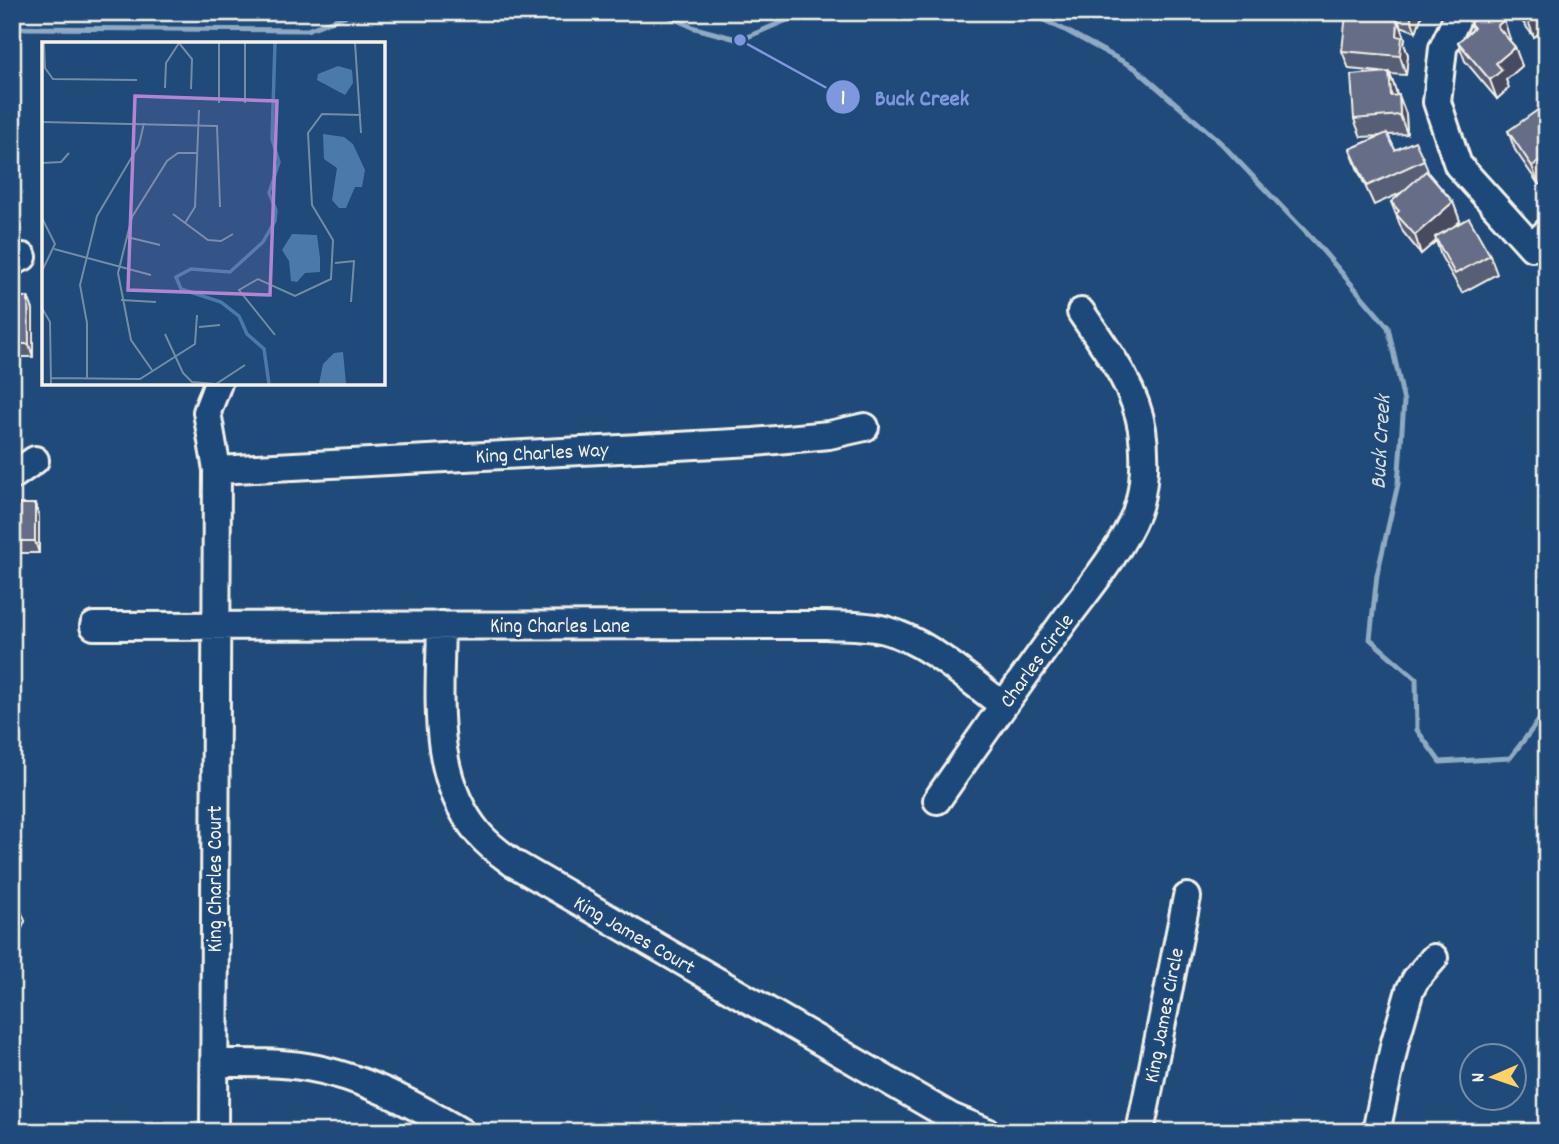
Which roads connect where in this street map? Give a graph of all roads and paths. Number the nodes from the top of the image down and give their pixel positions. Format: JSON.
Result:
{"nodes":[{"id":1,"x":1460,"y":12,"type":"edge"},
{"id":2,"x":1547,"y":232,"type":"edge"},
{"id":3,"x":1081,"y":313,"type":"dead end"},
{"id":4,"x":217,"y":385,"type":"edge"},
{"id":5,"x":865,"y":427,"type":"dead end"},
{"id":6,"x":35,"y":460,"type":"dead end"},
{"id":7,"x":217,"y":470,"type":"junction"},
{"id":8,"x":12,"y":476,"type":"edge"},
{"id":9,"x":441,"y":625,"type":"junction"},
{"id":10,"x":94,"y":626,"type":"dead end"},
{"id":11,"x":215,"y":626,"type":"junction"},
{"id":12,"x":1003,"y":705,"type":"junction"},
{"id":13,"x":937,"y":800,"type":"dead end"},
{"id":14,"x":1187,"y":897,"type":"dead end"},
{"id":15,"x":1434,"y":958,"type":"dead end"},
{"id":16,"x":215,"y":1063,"type":"junction"},
{"id":17,"x":214,"y":1132,"type":"edge"},
{"id":18,"x":461,"y":1132,"type":"edge"},
{"id":19,"x":987,"y":1132,"type":"edge"},
{"id":20,"x":1140,"y":1132,"type":"edge"},
{"id":21,"x":1376,"y":1132,"type":"edge"}],
"edges":[{"from":1,"to":2,"type":"street"},
{"from":3,"to":12,"type":"street","name":"Charles Circle"},
{"from":4,"to":7,"type":"street","name":"King Charles Court"},
{"from":5,"to":7,"type":"street","name":"King Charles Way"},
{"from":6,"to":8,"type":"street"},
{"from":7,"to":11,"type":"street","name":"King Charles Court"},
{"from":9,"to":11,"type":"street","name":"King Charles Lane"},
{"from":9,"to":12,"type":"street","name":"King Charles Lane"},
{"from":9,"to":19,"type":"street","name":"King James Court"},
{"from":10,"to":11,"type":"street","name":"King Charles Lane"},
{"from":11,"to":16,"type":"street","name":"King Charles Court"},
{"from":12,"to":13,"type":"street","name":"Charles Circle"},
{"from":14,"to":20,"type":"street","name":"King James Circle"},
{"from":15,"to":21,"type":"street"},
{"from":16,"to":17,"type":"street","name":"King Charles Court"},
{"from":16,"to":18,"type":"street"}]}
